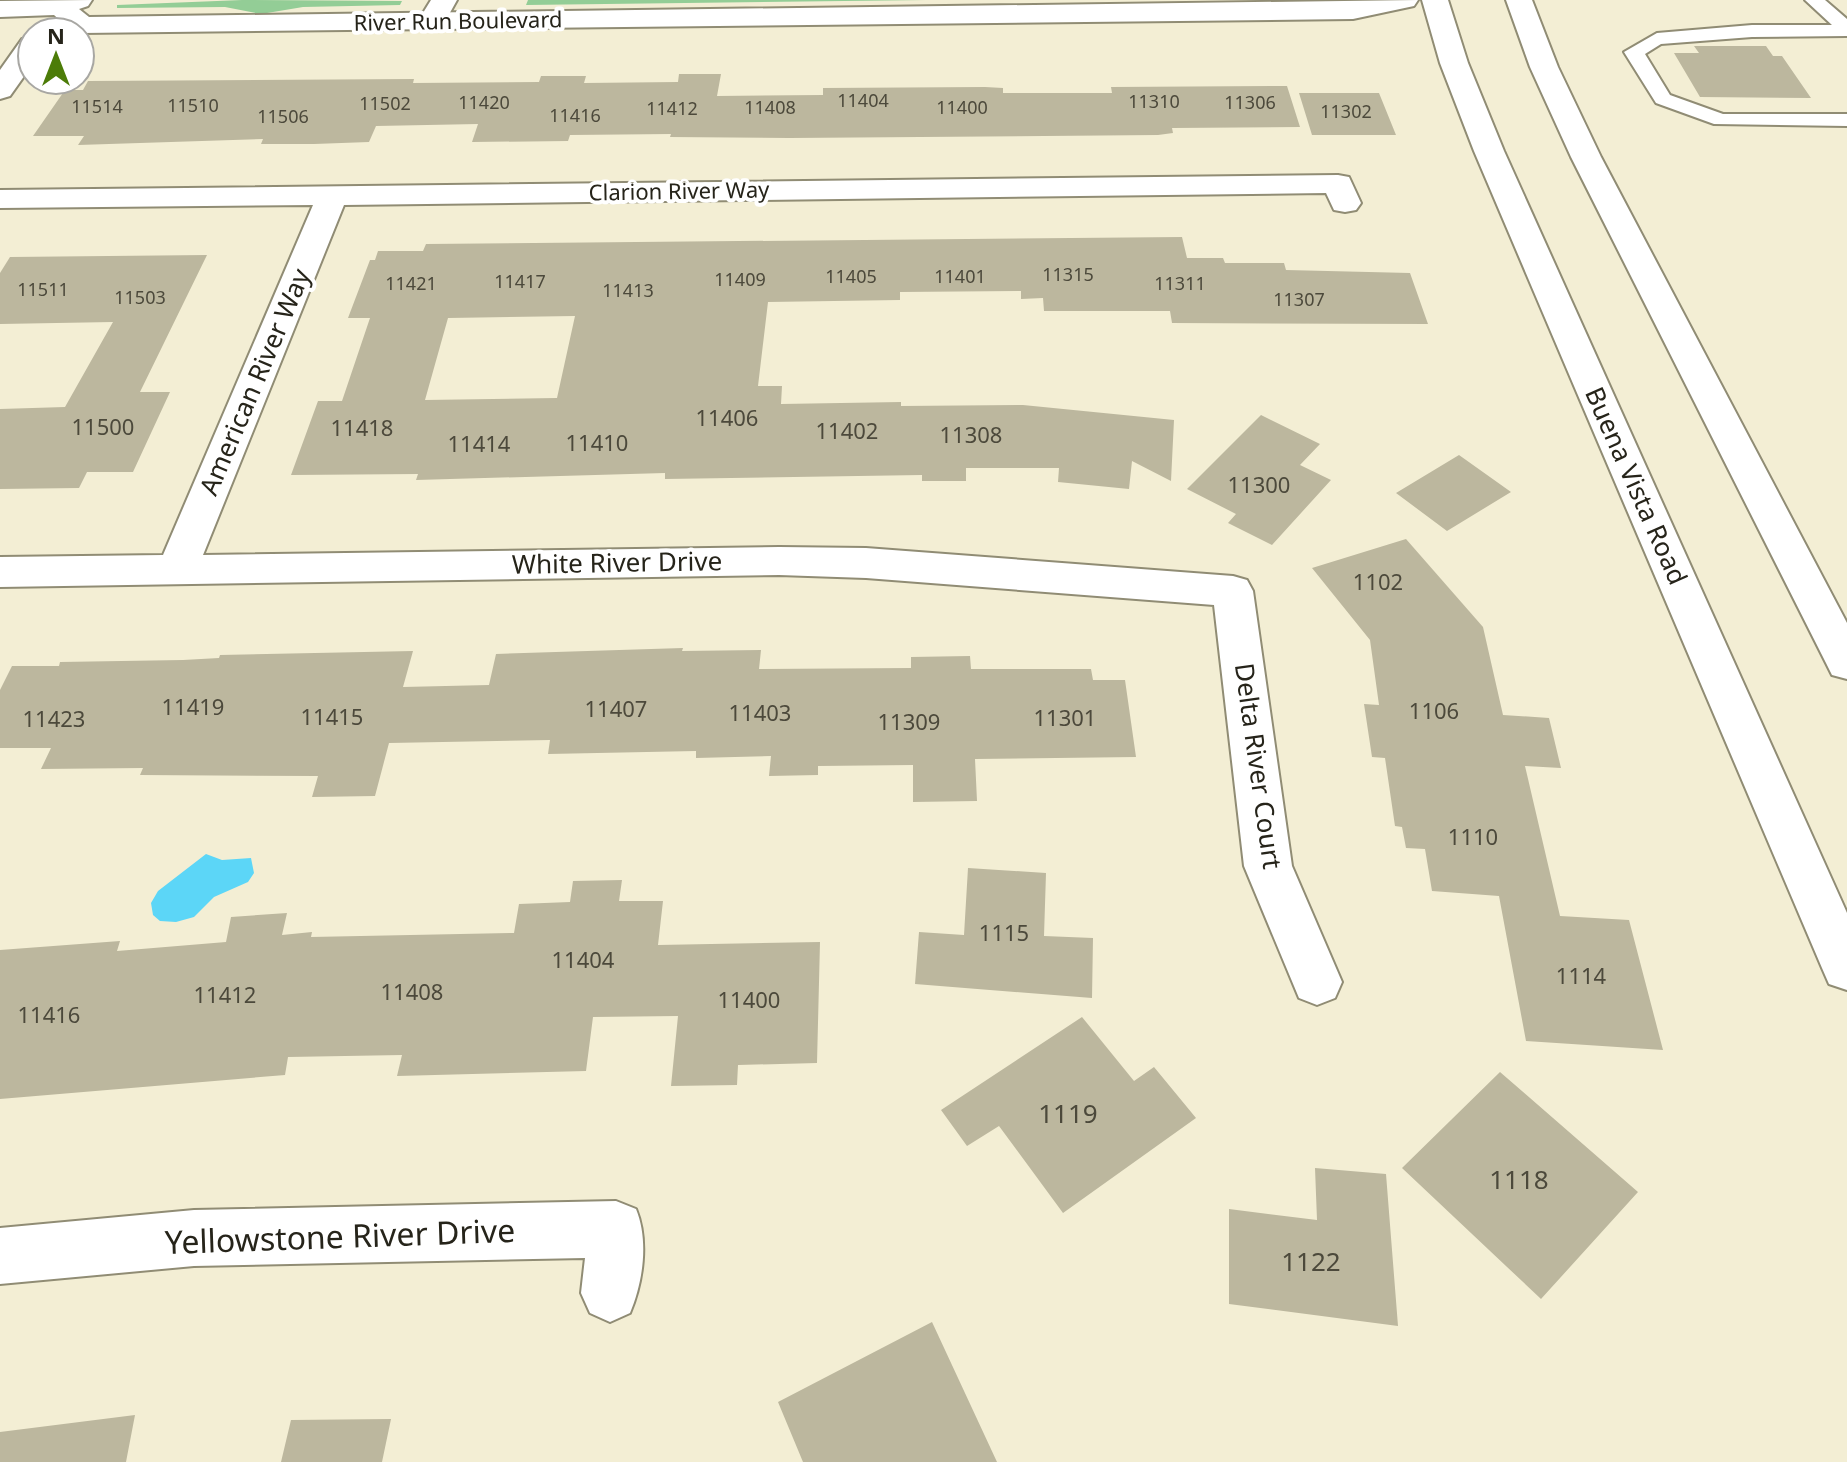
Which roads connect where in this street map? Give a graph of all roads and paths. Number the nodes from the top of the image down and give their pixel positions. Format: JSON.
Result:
{"nodes":[{"id":1,"x":1405,"y":0,"type":"edge"},
{"id":2,"x":1435,"y":0,"type":"edge"},
{"id":3,"x":1519,"y":0,"type":"edge"},
{"id":4,"x":1814,"y":0,"type":"edge"},
{"id":5,"x":70,"y":3,"type":"edge"},
{"id":6,"x":956,"y":8,"type":"edge"},
{"id":7,"x":0,"y":9,"type":"edge"},
{"id":8,"x":438,"y":11,"type":"edge"},
{"id":9,"x":1847,"y":29,"type":"edge"},
{"id":10,"x":16,"y":68,"type":"edge"},
{"id":11,"x":0,"y":90,"type":"edge"},
{"id":12,"x":1847,"y":120,"type":"edge"},
{"id":13,"x":333,"y":194,"type":"junction"},
{"id":14,"x":0,"y":199,"type":"edge"},
{"id":15,"x":1345,"y":203,"type":"dead end"},
{"id":16,"x":177,"y":569,"type":"junction"},
{"id":17,"x":0,"y":572,"type":"edge"},
{"id":18,"x":1233,"y":591,"type":"joint"},
{"id":19,"x":1847,"y":663,"type":"edge"},
{"id":20,"x":1847,"y":968,"type":"edge"},
{"id":21,"x":1317,"y":982,"type":"dead end"},
{"id":22,"x":0,"y":1256,"type":"edge"},
{"id":23,"x":610,"y":1293,"type":"dead end"}],
"edges":[{"from":1,"to":6,"type":"street","name":"River Run Boulevard"},
{"from":2,"to":20,"type":"street","name":"Buena Vista Road"},
{"from":3,"to":19,"type":"street"},
{"from":4,"to":9,"type":"lane"},
{"from":5,"to":7,"type":"street","name":"River Run Boulevard"},
{"from":5,"to":8,"type":"street","name":"River Run Boulevard"},
{"from":6,"to":8,"type":"street","name":"River Run Boulevard"},
{"from":9,"to":12,"type":"lane"},
{"from":10,"to":11,"type":"street"},
{"from":13,"to":14,"type":"street","name":"Clarion River Way"},
{"from":13,"to":15,"type":"street","name":"Clarion River Way"},
{"from":13,"to":16,"type":"street","name":"American River Way"},
{"from":16,"to":17,"type":"street","name":"White River Drive"},
{"from":16,"to":18,"type":"street","name":"White River Drive"},
{"from":18,"to":21,"type":"street","name":"Delta River Court"},
{"from":22,"to":23,"type":"street","name":"Yellowstone River Drive"}]}
